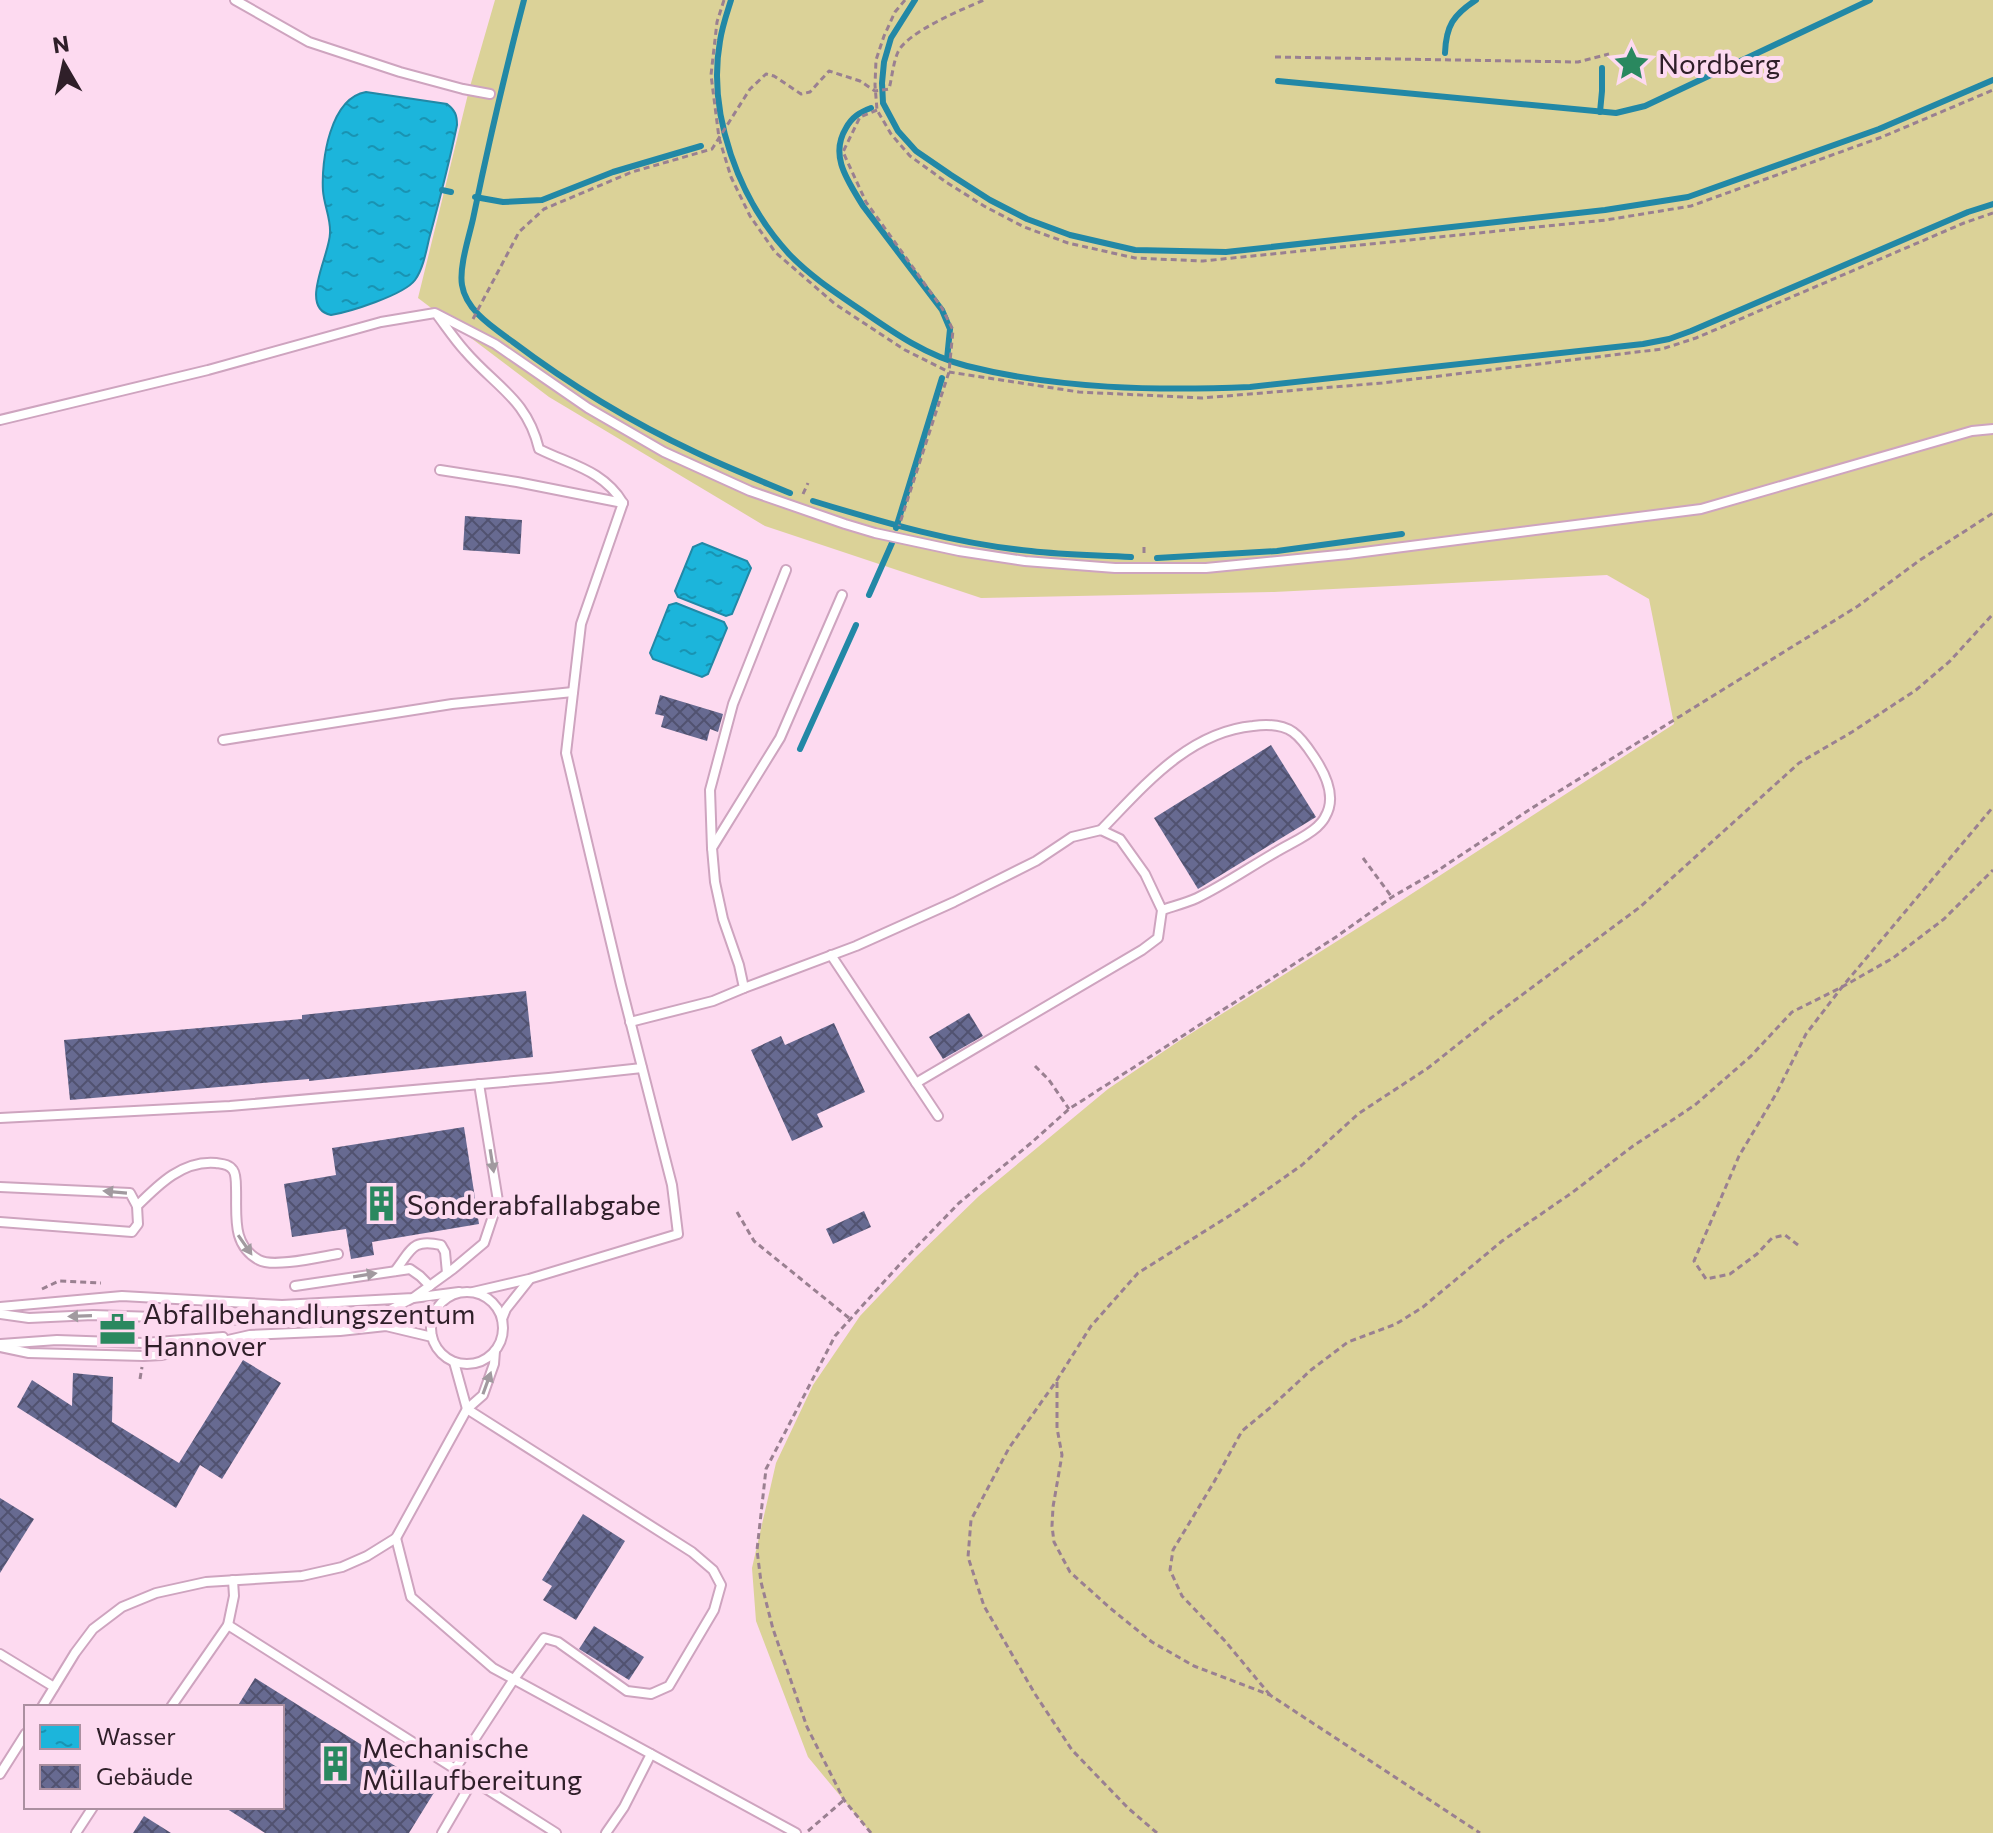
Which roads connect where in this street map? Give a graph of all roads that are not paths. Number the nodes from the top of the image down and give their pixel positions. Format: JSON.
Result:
{"nodes":[{"id":1,"x":235,"y":0,"type":"edge"},
{"id":2,"x":490,"y":94,"type":"dead end"},
{"id":3,"x":435,"y":313,"type":"junction"},
{"id":4,"x":0,"y":420,"type":"edge"},
{"id":5,"x":1993,"y":429,"type":"edge"},
{"id":6,"x":440,"y":470,"type":"dead end"},
{"id":7,"x":623,"y":503,"type":"junction"},
{"id":8,"x":786,"y":570,"type":"dead end"},
{"id":9,"x":842,"y":595,"type":"dead end"},
{"id":10,"x":573,"y":692,"type":"junction"},
{"id":11,"x":223,"y":740,"type":"dead end"},
{"id":12,"x":1101,"y":830,"type":"junction"},
{"id":13,"x":712,"y":848,"type":"junction"},
{"id":14,"x":1162,"y":910,"type":"junction"},
{"id":15,"x":831,"y":955,"type":"junction"},
{"id":16,"x":744,"y":988,"type":"junction"},
{"id":17,"x":630,"y":1022,"type":"junction"},
{"id":18,"x":642,"y":1068,"type":"junction"},
{"id":19,"x":916,"y":1083,"type":"junction"},
{"id":20,"x":479,"y":1084,"type":"junction"},
{"id":21,"x":938,"y":1116,"type":"dead end"},
{"id":22,"x":0,"y":1118,"type":"edge"},
{"id":23,"x":0,"y":1187,"type":"edge"},
{"id":24,"x":137,"y":1206,"type":"junction"},
{"id":25,"x":0,"y":1222,"type":"edge"},
{"id":26,"x":338,"y":1254,"type":"dead end"},
{"id":27,"x":395,"y":1271,"type":"junction"},
{"id":28,"x":447,"y":1273,"type":"junction"},
{"id":29,"x":529,"y":1279,"type":"junction"},
{"id":30,"x":295,"y":1286,"type":"dead end"},
{"id":31,"x":430,"y":1286,"type":"junction"},
{"id":32,"x":459,"y":1292,"type":"junction"},
{"id":33,"x":473,"y":1292,"type":"junction"},
{"id":34,"x":413,"y":1298,"type":"junction"},
{"id":35,"x":0,"y":1307,"type":"edge"},
{"id":36,"x":0,"y":1314,"type":"edge"},
{"id":37,"x":502,"y":1319,"type":"junction"},
{"id":38,"x":250,"y":1335,"type":"junction"},
{"id":39,"x":432,"y":1337,"type":"junction"},
{"id":40,"x":0,"y":1345,"type":"edge"},
{"id":41,"x":495,"y":1351,"type":"junction"},
{"id":42,"x":454,"y":1362,"type":"junction"},
{"id":43,"x":467,"y":1409,"type":"junction"},
{"id":44,"x":396,"y":1538,"type":"junction"},
{"id":45,"x":233,"y":1580,"type":"junction"},
{"id":46,"x":228,"y":1625,"type":"junction"},
{"id":47,"x":0,"y":1654,"type":"edge"},
{"id":48,"x":514,"y":1679,"type":"junction"},
{"id":49,"x":54,"y":1687,"type":"junction"},
{"id":50,"x":43,"y":1705,"type":"edge"},
{"id":51,"x":172,"y":1705,"type":"edge"},
{"id":52,"x":24,"y":1736,"type":"edge"},
{"id":53,"x":651,"y":1754,"type":"junction"},
{"id":54,"x":455,"y":1769,"type":"junction"},
{"id":55,"x":0,"y":1774,"type":"edge"},
{"id":56,"x":473,"y":1780,"type":"junction"},
{"id":57,"x":92,"y":1809,"type":"edge"},
{"id":58,"x":608,"y":1830,"type":"edge"},
{"id":59,"x":76,"y":1833,"type":"edge"},
{"id":60,"x":442,"y":1833,"type":"edge"},
{"id":61,"x":556,"y":1833,"type":"edge"},
{"id":62,"x":618,"y":1833,"type":"edge"},
{"id":63,"x":796,"y":1833,"type":"edge"}],
"edges":[{"from":1,"to":2,"type":"lane"},
{"from":3,"to":4,"type":"lane"},
{"from":3,"to":5,"type":"lane"},
{"from":3,"to":7,"type":"lane"},
{"from":6,"to":7,"type":"lane"},
{"from":7,"to":10,"type":"lane"},
{"from":8,"to":13,"type":"lane"},
{"from":9,"to":13,"type":"lane"},
{"from":10,"to":11,"type":"lane"},
{"from":10,"to":17,"type":"lane"},
{"from":12,"to":14,"type":"lane"},
{"from":12,"to":14,"type":"lane"},
{"from":12,"to":15,"type":"lane"},
{"from":13,"to":16,"type":"lane"},
{"from":14,"to":19,"type":"lane"},
{"from":15,"to":16,"type":"lane"},
{"from":15,"to":19,"type":"lane"},
{"from":16,"to":17,"type":"lane"},
{"from":17,"to":18,"type":"lane"},
{"from":18,"to":20,"type":"lane"},
{"from":18,"to":29,"type":"lane"},
{"from":19,"to":21,"type":"lane"},
{"from":20,"to":22,"type":"lane"},
{"from":20,"to":28,"type":"lane","one_way":true},
{"from":24,"to":23,"type":"lane","one_way":true},
{"from":24,"to":25,"type":"lane"},
{"from":24,"to":26,"type":"lane","one_way":true},
{"from":27,"to":28,"type":"lane"},
{"from":30,"to":27,"type":"lane","one_way":true},
{"from":27,"to":31,"type":"lane"},
{"from":28,"to":31,"type":"lane"},
{"from":29,"to":33,"type":"lane"},
{"from":29,"to":37,"type":"lane"},
{"from":31,"to":34,"type":"lane"},
{"from":32,"to":33,"type":"lane"},
{"from":32,"to":34,"type":"lane"},
{"from":32,"to":39,"type":"lane"},
{"from":33,"to":37,"type":"lane"},
{"from":34,"to":35,"type":"lane"},
{"from":34,"to":36,"type":"lane","one_way":true},
{"from":37,"to":41,"type":"lane"},
{"from":38,"to":39,"type":"lane"},
{"from":38,"to":40,"type":"lane"},
{"from":38,"to":40,"type":"lane"},
{"from":39,"to":42,"type":"lane"},
{"from":41,"to":42,"type":"lane"},
{"from":43,"to":41,"type":"lane","one_way":true},
{"from":42,"to":43,"type":"lane"},
{"from":43,"to":44,"type":"lane"},
{"from":43,"to":48,"type":"lane"},
{"from":44,"to":45,"type":"lane"},
{"from":44,"to":48,"type":"lane"},
{"from":45,"to":46,"type":"lane"},
{"from":45,"to":49,"type":"lane"},
{"from":46,"to":51,"type":"lane"},
{"from":46,"to":54,"type":"lane"},
{"from":47,"to":49,"type":"lane"},
{"from":48,"to":53,"type":"lane"},
{"from":48,"to":54,"type":"lane"},
{"from":49,"to":50,"type":"lane"},
{"from":52,"to":55,"type":"lane"},
{"from":53,"to":58,"type":"lane"},
{"from":53,"to":63,"type":"lane"},
{"from":54,"to":56,"type":"lane"},
{"from":56,"to":60,"type":"lane"},
{"from":56,"to":61,"type":"lane"},
{"from":57,"to":59,"type":"lane"},
{"from":58,"to":62,"type":"lane"}]}
